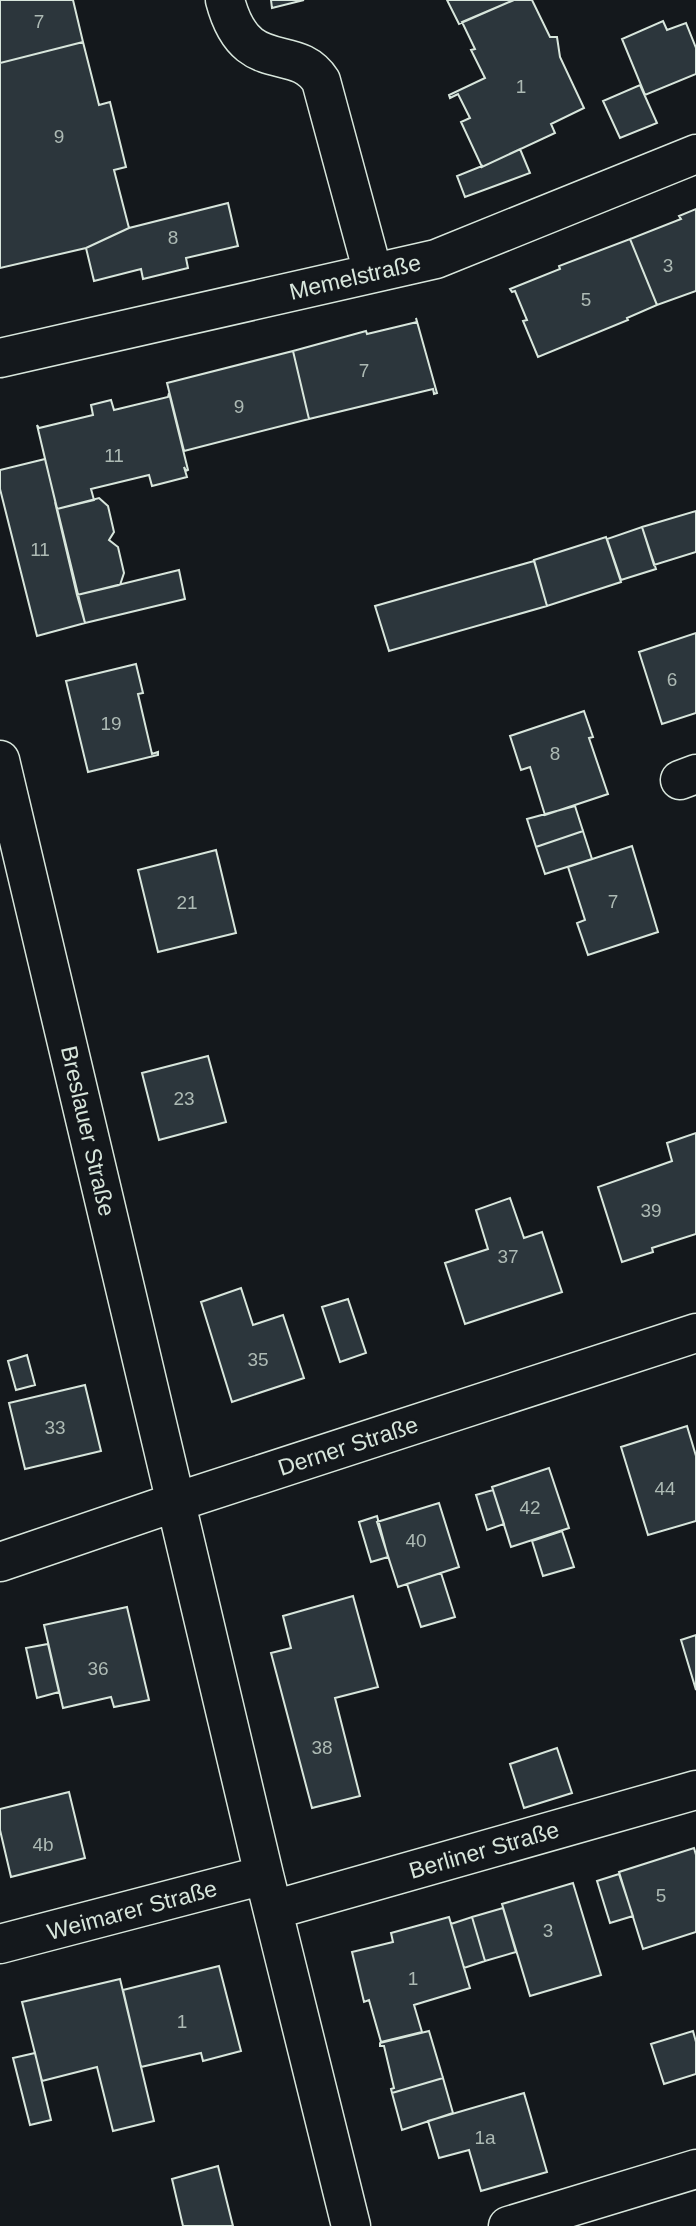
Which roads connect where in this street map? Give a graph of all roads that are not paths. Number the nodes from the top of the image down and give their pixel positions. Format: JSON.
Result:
{"nodes":[{"id":1,"x":225,"y":0,"type":"edge"},
{"id":2,"x":696,"y":154,"type":"edge"},
{"id":3,"x":373,"y":273,"type":"junction"},
{"id":4,"x":0,"y":358,"type":"edge"},
{"id":5,"x":0,"y":760,"type":"edge"},
{"id":6,"x":696,"y":1333,"type":"edge"},
{"id":7,"x":176,"y":1502,"type":"junction"},
{"id":8,"x":0,"y":1562,"type":"edge"},
{"id":9,"x":696,"y":1790,"type":"edge"},
{"id":10,"x":268,"y":1893,"type":"junction"},
{"id":11,"x":0,"y":1944,"type":"edge"},
{"id":12,"x":696,"y":2169,"type":"edge"},
{"id":13,"x":351,"y":2226,"type":"edge"},
{"id":14,"x":508,"y":2226,"type":"edge"}],
"edges":[{"from":1,"to":3,"type":"street"},
{"from":2,"to":3,"type":"street","name":"Memelstraße"},
{"from":3,"to":4,"type":"street","name":"Memelstraße"},
{"from":5,"to":7,"type":"street","name":"Breslauer Straße"},
{"from":6,"to":7,"type":"street","name":"Derner Straße"},
{"from":7,"to":8,"type":"street","name":"Derner Straße"},
{"from":7,"to":10,"type":"street"},
{"from":9,"to":10,"type":"street","name":"Berliner Straße"},
{"from":10,"to":11,"type":"street","name":"Weimarer Straße"},
{"from":10,"to":13,"type":"street"},
{"from":12,"to":14,"type":"street"}]}
